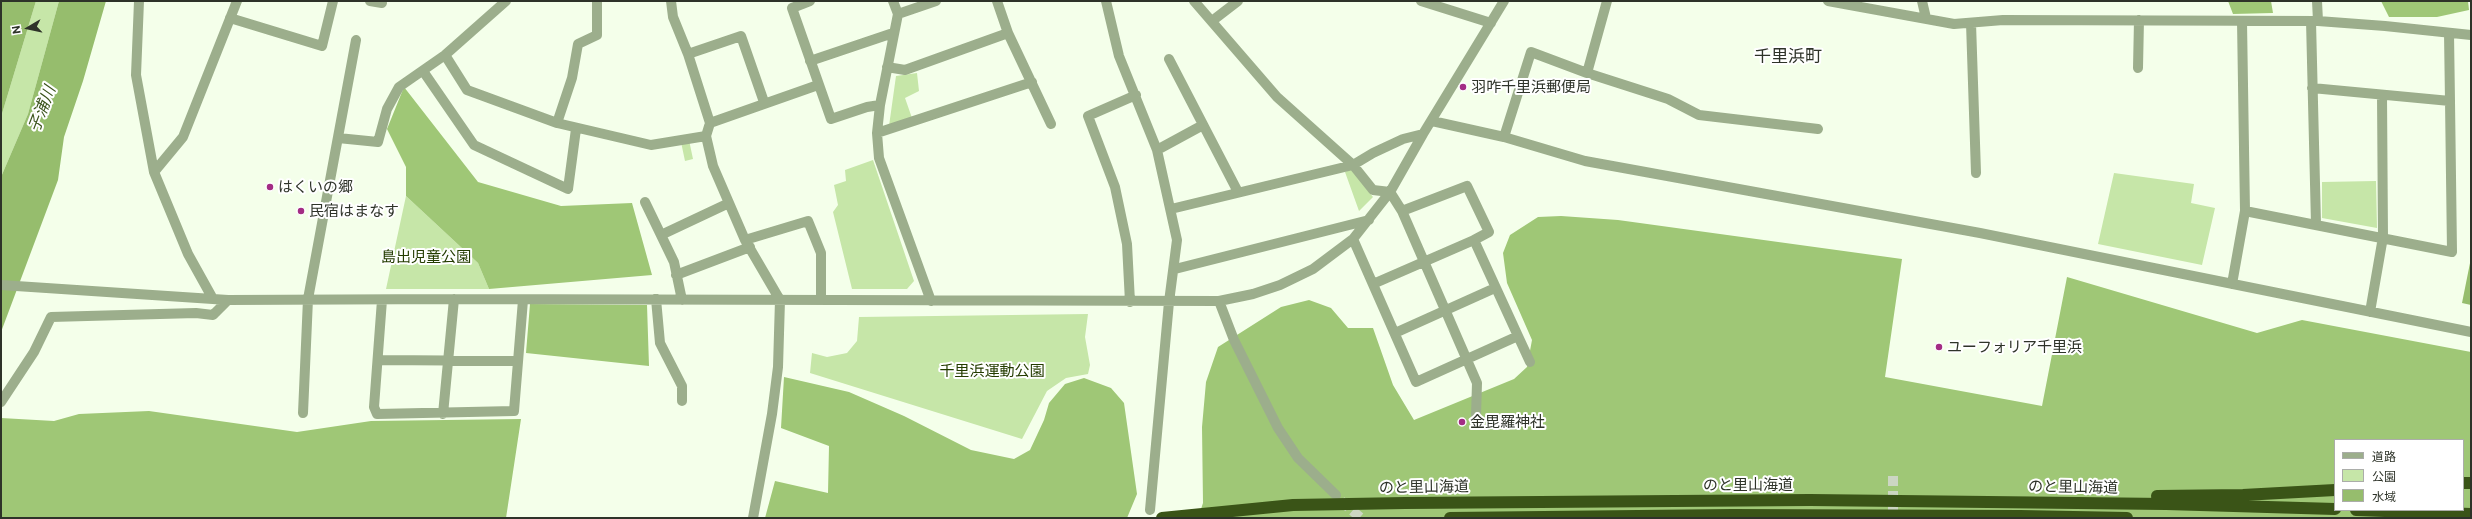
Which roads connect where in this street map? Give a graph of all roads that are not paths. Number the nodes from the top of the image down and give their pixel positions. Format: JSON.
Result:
{"nodes":[{"id":1,"x":139,"y":1,"type":"edge"},
{"id":2,"x":238,"y":1,"type":"edge"},
{"id":3,"x":333,"y":1,"type":"edge"},
{"id":4,"x":370,"y":1,"type":"edge"},
{"id":5,"x":506,"y":1,"type":"edge"},
{"id":6,"x":597,"y":1,"type":"edge"},
{"id":7,"x":671,"y":1,"type":"edge"},
{"id":8,"x":810,"y":1,"type":"edge"},
{"id":9,"x":893,"y":1,"type":"edge"},
{"id":10,"x":936,"y":1,"type":"edge"},
{"id":11,"x":997,"y":1,"type":"edge"},
{"id":12,"x":1106,"y":1,"type":"edge"},
{"id":13,"x":1194,"y":1,"type":"edge"},
{"id":14,"x":1238,"y":1,"type":"edge"},
{"id":15,"x":1421,"y":1,"type":"edge"},
{"id":16,"x":1504,"y":1,"type":"edge"},
{"id":17,"x":1608,"y":1,"type":"edge"},
{"id":18,"x":1828,"y":1,"type":"edge"},
{"id":19,"x":1922,"y":1,"type":"edge"},
{"id":20,"x":2317,"y":1,"type":"edge"},
{"id":21,"x":382,"y":3,"type":"dead end"},
{"id":22,"x":898,"y":14,"type":"junction"},
{"id":23,"x":230,"y":18,"type":"junction"},
{"id":24,"x":1926,"y":18,"type":"junction"},
{"id":25,"x":2139,"y":20,"type":"junction"},
{"id":26,"x":1212,"y":21,"type":"junction"},
{"id":27,"x":2242,"y":21,"type":"junction"},
{"id":28,"x":2315,"y":21,"type":"junction"},
{"id":29,"x":1491,"y":23,"type":"junction"},
{"id":30,"x":1971,"y":23,"type":"junction"},
{"id":31,"x":893,"y":33,"type":"junction"},
{"id":32,"x":1008,"y":33,"type":"junction"},
{"id":33,"x":2449,"y":33,"type":"junction"},
{"id":34,"x":2471,"y":36,"type":"edge"},
{"id":35,"x":356,"y":40,"type":"dead end"},
{"id":36,"x":688,"y":54,"type":"junction"},
{"id":37,"x":445,"y":55,"type":"junction"},
{"id":38,"x":1169,"y":59,"type":"dead end"},
{"id":39,"x":810,"y":61,"type":"junction"},
{"id":40,"x":887,"y":67,"type":"junction"},
{"id":41,"x":2138,"y":68,"type":"dead end"},
{"id":42,"x":423,"y":71,"type":"junction"},
{"id":43,"x":1587,"y":73,"type":"junction"},
{"id":44,"x":1032,"y":82,"type":"junction"},
{"id":45,"x":818,"y":85,"type":"junction"},
{"id":46,"x":2312,"y":88,"type":"junction"},
{"id":47,"x":1136,"y":95,"type":"junction"},
{"id":48,"x":2382,"y":95,"type":"junction"},
{"id":49,"x":2450,"y":101,"type":"junction"},
{"id":50,"x":764,"y":102,"type":"junction"},
{"id":51,"x":880,"y":105,"type":"junction"},
{"id":52,"x":1432,"y":121,"type":"junction"},
{"id":53,"x":557,"y":123,"type":"junction"},
{"id":54,"x":710,"y":123,"type":"junction"},
{"id":55,"x":1051,"y":124,"type":"dead end"},
{"id":56,"x":1203,"y":125,"type":"junction"},
{"id":57,"x":576,"y":129,"type":"junction"},
{"id":58,"x":1818,"y":129,"type":"dead end"},
{"id":59,"x":878,"y":133,"type":"junction"},
{"id":60,"x":1422,"y":134,"type":"junction"},
{"id":61,"x":706,"y":136,"type":"junction"},
{"id":62,"x":1504,"y":137,"type":"junction"},
{"id":63,"x":338,"y":138,"type":"junction"},
{"id":64,"x":1157,"y":150,"type":"junction"},
{"id":65,"x":1353,"y":165,"type":"junction"},
{"id":66,"x":154,"y":172,"type":"junction"},
{"id":67,"x":1976,"y":173,"type":"dead end"},
{"id":68,"x":1238,"y":192,"type":"junction"},
{"id":69,"x":1390,"y":192,"type":"junction"},
{"id":70,"x":645,"y":202,"type":"dead end"},
{"id":71,"x":729,"y":203,"type":"junction"},
{"id":72,"x":1171,"y":209,"type":"junction"},
{"id":73,"x":1402,"y":210,"type":"junction"},
{"id":74,"x":2245,"y":211,"type":"junction"},
{"id":75,"x":1369,"y":220,"type":"junction"},
{"id":76,"x":2316,"y":224,"type":"junction"},
{"id":77,"x":661,"y":235,"type":"junction"},
{"id":78,"x":2383,"y":237,"type":"junction"},
{"id":79,"x":1353,"y":239,"type":"junction"},
{"id":80,"x":1474,"y":240,"type":"junction"},
{"id":81,"x":747,"y":243,"type":"junction"},
{"id":82,"x":1424,"y":262,"type":"junction"},
{"id":83,"x":1175,"y":268,"type":"junction"},
{"id":84,"x":676,"y":275,"type":"junction"},
{"id":85,"x":1373,"y":284,"type":"junction"},
{"id":86,"x":2232,"y":284,"type":"junction"},
{"id":87,"x":1,"y":285,"type":"edge"},
{"id":88,"x":1495,"y":288,"type":"junction"},
{"id":89,"x":213,"y":299,"type":"junction"},
{"id":90,"x":308,"y":299,"type":"junction"},
{"id":91,"x":454,"y":299,"type":"junction"},
{"id":92,"x":656,"y":299,"type":"junction"},
{"id":93,"x":228,"y":300,"type":"junction"},
{"id":94,"x":382,"y":300,"type":"junction"},
{"id":95,"x":523,"y":300,"type":"junction"},
{"id":96,"x":682,"y":300,"type":"junction"},
{"id":97,"x":780,"y":300,"type":"junction"},
{"id":98,"x":821,"y":300,"type":"junction"},
{"id":99,"x":931,"y":301,"type":"junction"},
{"id":100,"x":1219,"y":301,"type":"junction"},
{"id":101,"x":1130,"y":302,"type":"junction"},
{"id":102,"x":1169,"y":302,"type":"junction"},
{"id":103,"x":1445,"y":310,"type":"junction"},
{"id":104,"x":2370,"y":312,"type":"junction"},
{"id":105,"x":2471,"y":332,"type":"edge"},
{"id":106,"x":1395,"y":333,"type":"junction"},
{"id":107,"x":1518,"y":336,"type":"junction"},
{"id":108,"x":1466,"y":358,"type":"junction"},
{"id":109,"x":378,"y":360,"type":"junction"},
{"id":110,"x":448,"y":360,"type":"junction"},
{"id":111,"x":518,"y":361,"type":"junction"},
{"id":112,"x":1530,"y":362,"type":"dead end"},
{"id":113,"x":682,"y":401,"type":"dead end"},
{"id":114,"x":1,"y":402,"type":"edge"},
{"id":115,"x":303,"y":413,"type":"dead end"},
{"id":116,"x":443,"y":414,"type":"junction"},
{"id":117,"x":1476,"y":416,"type":"dead end"},
{"id":118,"x":2334,"y":490,"type":"edge"},
{"id":119,"x":1336,"y":495,"type":"tunnel mouth"},
{"id":120,"x":2070,"y":502,"type":"junction"},
{"id":121,"x":2334,"y":509,"type":"edge"},
{"id":122,"x":1150,"y":510,"type":"dead end"},
{"id":123,"x":2385,"y":511,"type":"edge"},
{"id":124,"x":2471,"y":514,"type":"edge"},
{"id":125,"x":2020,"y":516,"type":"junction"},
{"id":126,"x":752,"y":518,"type":"edge"},
{"id":127,"x":1162,"y":518,"type":"edge"},
{"id":128,"x":1450,"y":518,"type":"edge"},
{"id":129,"x":2034,"y":518,"type":"edge"},
{"id":130,"x":2127,"y":518,"type":"edge"}],
"edges":[{"from":1,"to":66,"type":"street"},
{"from":2,"to":23,"type":"street"},
{"from":3,"to":23,"type":"street"},
{"from":4,"to":21,"type":"street"},
{"from":5,"to":37,"type":"street"},
{"from":6,"to":53,"type":"street"},
{"from":7,"to":36,"type":"street"},
{"from":8,"to":39,"type":"street"},
{"from":9,"to":22,"type":"street"},
{"from":10,"to":22,"type":"street"},
{"from":11,"to":32,"type":"street"},
{"from":12,"to":47,"type":"street"},
{"from":13,"to":26,"type":"street"},
{"from":14,"to":26,"type":"street"},
{"from":15,"to":29,"type":"street"},
{"from":16,"to":29,"type":"street"},
{"from":17,"to":43,"type":"street"},
{"from":18,"to":24,"type":"street"},
{"from":19,"to":24,"type":"street"},
{"from":20,"to":28,"type":"street"},
{"from":22,"to":31,"type":"street"},
{"from":23,"to":66,"type":"street"},
{"from":24,"to":30,"type":"street"},
{"from":25,"to":27,"type":"street"},
{"from":25,"to":30,"type":"street"},
{"from":25,"to":41,"type":"street"},
{"from":26,"to":65,"type":"street"},
{"from":27,"to":28,"type":"street"},
{"from":27,"to":74,"type":"street"},
{"from":28,"to":33,"type":"street"},
{"from":28,"to":46,"type":"street"},
{"from":29,"to":52,"type":"street"},
{"from":30,"to":67,"type":"street"},
{"from":31,"to":39,"type":"street"},
{"from":31,"to":40,"type":"street"},
{"from":32,"to":40,"type":"street"},
{"from":32,"to":44,"type":"street"},
{"from":33,"to":34,"type":"street"},
{"from":33,"to":49,"type":"street"},
{"from":35,"to":63,"type":"street"},
{"from":36,"to":50,"type":"street"},
{"from":36,"to":54,"type":"street"},
{"from":37,"to":42,"type":"street"},
{"from":37,"to":53,"type":"street"},
{"from":38,"to":56,"type":"street"},
{"from":39,"to":45,"type":"street"},
{"from":40,"to":51,"type":"street"},
{"from":42,"to":57,"type":"street"},
{"from":42,"to":63,"type":"street"},
{"from":43,"to":58,"type":"street"},
{"from":43,"to":62,"type":"street"},
{"from":44,"to":55,"type":"street"},
{"from":44,"to":59,"type":"street"},
{"from":45,"to":50,"type":"street"},
{"from":45,"to":51,"type":"street"},
{"from":46,"to":48,"type":"street"},
{"from":46,"to":76,"type":"street"},
{"from":47,"to":64,"type":"street"},
{"from":47,"to":101,"type":"street"},
{"from":48,"to":49,"type":"street"},
{"from":48,"to":78,"type":"street"},
{"from":49,"to":78,"type":"street"},
{"from":50,"to":54,"type":"street"},
{"from":51,"to":59,"type":"street"},
{"from":52,"to":60,"type":"street"},
{"from":52,"to":62,"type":"street"},
{"from":53,"to":57,"type":"street"},
{"from":54,"to":61,"type":"street"},
{"from":56,"to":64,"type":"street"},
{"from":56,"to":68,"type":"street"},
{"from":57,"to":61,"type":"street"},
{"from":59,"to":99,"type":"street"},
{"from":60,"to":65,"type":"street"},
{"from":60,"to":69,"type":"street"},
{"from":61,"to":71,"type":"street"},
{"from":62,"to":86,"type":"street"},
{"from":63,"to":90,"type":"street"},
{"from":64,"to":72,"type":"street"},
{"from":65,"to":68,"type":"street"},
{"from":65,"to":69,"type":"street"},
{"from":66,"to":89,"type":"street"},
{"from":68,"to":72,"type":"street"},
{"from":69,"to":73,"type":"street"},
{"from":69,"to":75,"type":"street"},
{"from":70,"to":77,"type":"street"},
{"from":71,"to":77,"type":"street"},
{"from":71,"to":81,"type":"street"},
{"from":72,"to":83,"type":"street"},
{"from":73,"to":80,"type":"street"},
{"from":73,"to":82,"type":"street"},
{"from":74,"to":76,"type":"street"},
{"from":74,"to":86,"type":"street"},
{"from":75,"to":79,"type":"street"},
{"from":75,"to":83,"type":"street"},
{"from":76,"to":78,"type":"street"},
{"from":77,"to":84,"type":"street"},
{"from":78,"to":104,"type":"street"},
{"from":79,"to":85,"type":"street"},
{"from":79,"to":100,"type":"street"},
{"from":80,"to":82,"type":"street"},
{"from":80,"to":88,"type":"street"},
{"from":81,"to":84,"type":"street"},
{"from":81,"to":97,"type":"street"},
{"from":81,"to":98,"type":"street"},
{"from":82,"to":85,"type":"street"},
{"from":82,"to":103,"type":"street"},
{"from":83,"to":102,"type":"street"},
{"from":84,"to":96,"type":"street"},
{"from":85,"to":106,"type":"street"},
{"from":86,"to":104,"type":"street"},
{"from":87,"to":89,"type":"street"},
{"from":88,"to":103,"type":"street"},
{"from":88,"to":107,"type":"street"},
{"from":89,"to":93,"type":"street"},
{"from":90,"to":93,"type":"street"},
{"from":90,"to":94,"type":"street"},
{"from":90,"to":115,"type":"street"},
{"from":91,"to":94,"type":"street"},
{"from":91,"to":95,"type":"street"},
{"from":91,"to":110,"type":"street"},
{"from":92,"to":95,"type":"street"},
{"from":92,"to":96,"type":"street"},
{"from":92,"to":113,"type":"street"},
{"from":93,"to":114,"type":"street"},
{"from":94,"to":109,"type":"street"},
{"from":95,"to":111,"type":"street"},
{"from":96,"to":97,"type":"street"},
{"from":97,"to":98,"type":"street"},
{"from":97,"to":126,"type":"street"},
{"from":98,"to":99,"type":"street"},
{"from":99,"to":101,"type":"street"},
{"from":100,"to":102,"type":"street"},
{"from":100,"to":119,"type":"street"},
{"from":101,"to":102,"type":"street"},
{"from":102,"to":122,"type":"street"},
{"from":103,"to":106,"type":"street"},
{"from":103,"to":108,"type":"street"},
{"from":104,"to":105,"type":"street"},
{"from":106,"to":108,"type":"street"},
{"from":107,"to":108,"type":"street"},
{"from":107,"to":112,"type":"street"},
{"from":108,"to":117,"type":"street"},
{"from":109,"to":110,"type":"street"},
{"from":109,"to":116,"type":"street"},
{"from":110,"to":111,"type":"street"},
{"from":110,"to":116,"type":"street"},
{"from":111,"to":116,"type":"street"},
{"from":118,"to":120,"type":"highway"},
{"from":120,"to":121,"type":"highway","name":"のと里山海道"},
{"from":120,"to":127,"type":"highway","name":"のと里山海道"},
{"from":123,"to":124,"type":"highway"},
{"from":125,"to":128,"type":"highway","name":"のと里山海道"},
{"from":125,"to":129,"type":"highway"},
{"from":125,"to":130,"type":"highway","name":"のと里山海道"}]}
